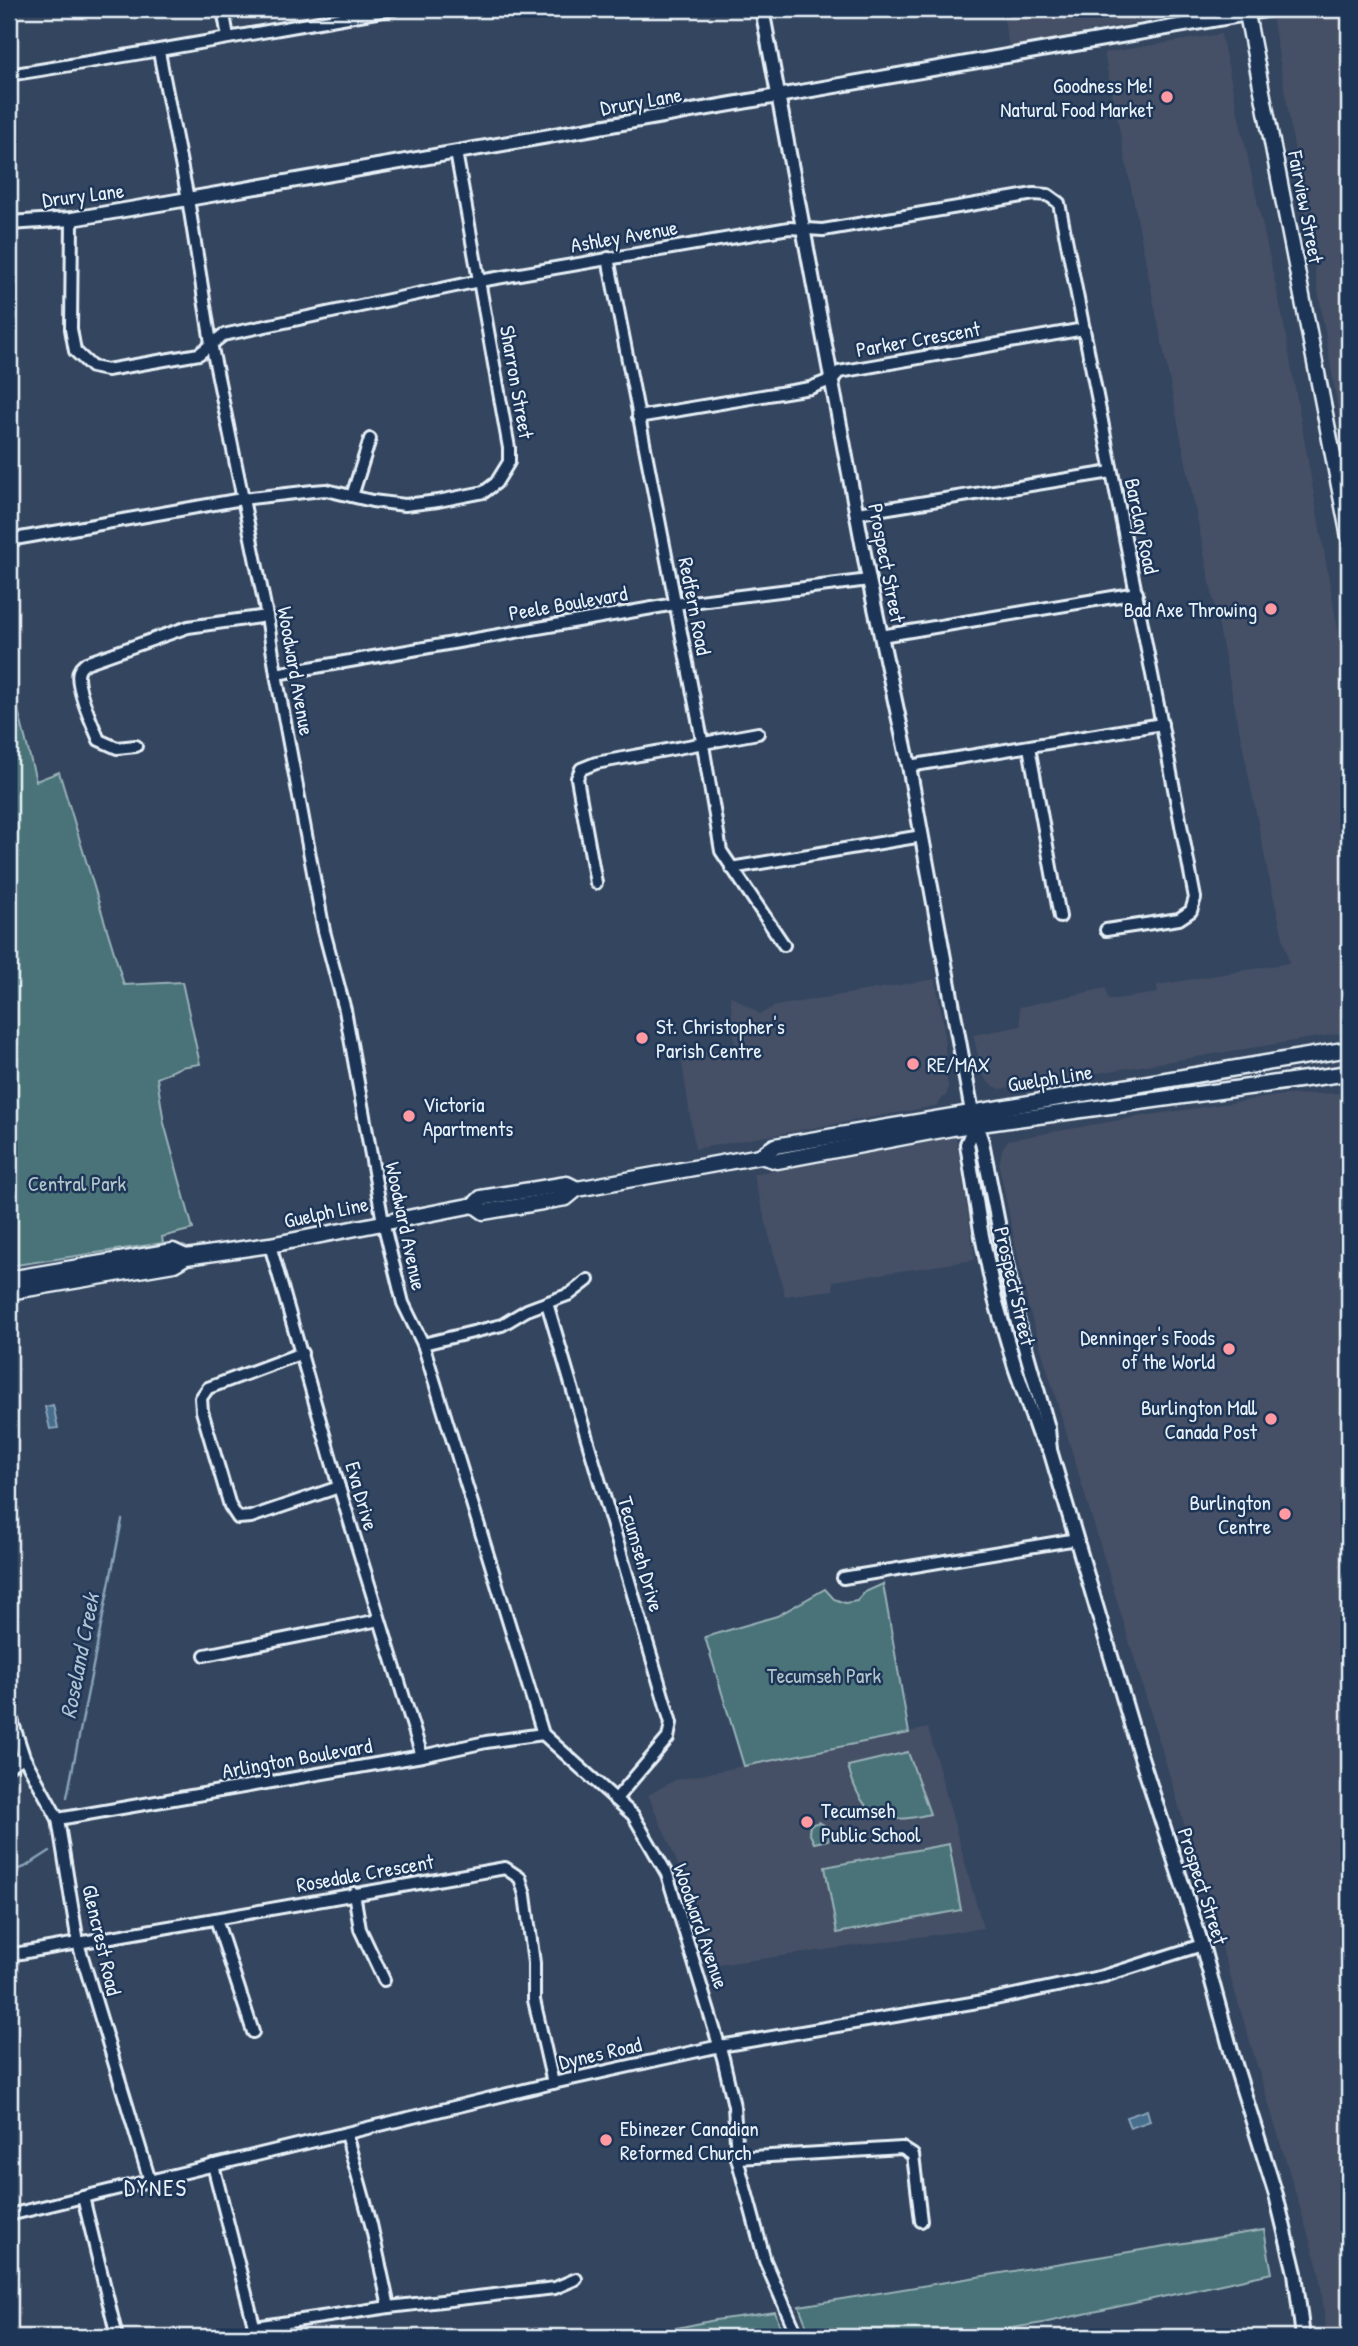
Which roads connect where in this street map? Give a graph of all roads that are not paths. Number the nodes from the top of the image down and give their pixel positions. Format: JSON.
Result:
{"nodes":[{"id":1,"x":223,"y":9,"type":"edge"},
{"id":2,"x":394,"y":9,"type":"edge"},
{"id":3,"x":762,"y":9,"type":"edge"},
{"id":4,"x":1278,"y":9,"type":"edge"},
{"id":5,"x":363,"y":11,"type":"edge"},
{"id":6,"x":1247,"y":11,"type":"edge"},
{"id":7,"x":228,"y":37,"type":"junction"},
{"id":8,"x":159,"y":52,"type":"junction"},
{"id":9,"x":9,"y":75,"type":"edge"},
{"id":10,"x":779,"y":97,"type":"junction"},
{"id":11,"x":456,"y":152,"type":"junction"},
{"id":12,"x":1048,"y":195,"type":"joint"},
{"id":13,"x":188,"y":199,"type":"junction"},
{"id":14,"x":72,"y":219,"type":"junction"},
{"id":15,"x":9,"y":223,"type":"edge"},
{"id":16,"x":803,"y":230,"type":"junction"},
{"id":17,"x":608,"y":258,"type":"junction"},
{"id":18,"x":479,"y":281,"type":"junction"},
{"id":19,"x":1084,"y":329,"type":"junction"},
{"id":20,"x":211,"y":343,"type":"junction"},
{"id":21,"x":833,"y":379,"type":"junction"},
{"id":22,"x":638,"y":417,"type":"junction"},
{"id":23,"x":370,"y":439,"type":"dead end"},
{"id":24,"x":1111,"y":472,"type":"junction"},
{"id":25,"x":352,"y":496,"type":"junction"},
{"id":26,"x":242,"y":499,"type":"junction"},
{"id":27,"x":858,"y":513,"type":"junction"},
{"id":28,"x":1349,"y":537,"type":"edge"},
{"id":29,"x":9,"y":540,"type":"edge"},
{"id":30,"x":869,"y":580,"type":"junction"},
{"id":31,"x":1138,"y":593,"type":"junction"},
{"id":32,"x":675,"y":604,"type":"junction"},
{"id":33,"x":267,"y":616,"type":"junction"},
{"id":34,"x":881,"y":636,"type":"junction"},
{"id":35,"x":276,"y":674,"type":"junction"},
{"id":36,"x":1162,"y":724,"type":"junction"},
{"id":37,"x":758,"y":733,"type":"dead end"},
{"id":38,"x":703,"y":745,"type":"junction"},
{"id":39,"x":136,"y":747,"type":"dead end"},
{"id":40,"x":1029,"y":747,"type":"junction"},
{"id":41,"x":909,"y":766,"type":"junction"},
{"id":42,"x":922,"y":836,"type":"junction"},
{"id":43,"x":731,"y":868,"type":"junction"},
{"id":44,"x":596,"y":883,"type":"dead end"},
{"id":45,"x":1060,"y":917,"type":"dead end"},
{"id":46,"x":1106,"y":930,"type":"dead end"},
{"id":47,"x":783,"y":945,"type":"dead end"},
{"id":48,"x":1349,"y":1049,"type":"edge"},
{"id":49,"x":1349,"y":1073,"type":"edge"},
{"id":50,"x":973,"y":1119,"type":"junction"},
{"id":51,"x":383,"y":1222,"type":"junction"},
{"id":52,"x":270,"y":1245,"type":"junction"},
{"id":53,"x":186,"y":1257,"type":"junction"},
{"id":54,"x":9,"y":1279,"type":"edge"},
{"id":55,"x":588,"y":1280,"type":"dead end"},
{"id":56,"x":9,"y":1292,"type":"edge"},
{"id":57,"x":547,"y":1303,"type":"junction"},
{"id":58,"x":423,"y":1344,"type":"junction"},
{"id":59,"x":302,"y":1353,"type":"junction"},
{"id":60,"x":339,"y":1487,"type":"junction"},
{"id":61,"x":1077,"y":1539,"type":"junction"},
{"id":62,"x":843,"y":1578,"type":"dead end"},
{"id":63,"x":379,"y":1620,"type":"junction"},
{"id":64,"x":205,"y":1655,"type":"dead end"},
{"id":65,"x":9,"y":1711,"type":"edge"},
{"id":66,"x":543,"y":1734,"type":"junction"},
{"id":67,"x":422,"y":1756,"type":"junction"},
{"id":68,"x":24,"y":1757,"type":"junction"},
{"id":69,"x":9,"y":1766,"type":"edge"},
{"id":70,"x":615,"y":1800,"type":"junction"},
{"id":71,"x":58,"y":1819,"type":"junction"},
{"id":72,"x":354,"y":1893,"type":"junction"},
{"id":73,"x":216,"y":1919,"type":"junction"},
{"id":74,"x":78,"y":1943,"type":"junction"},
{"id":75,"x":1202,"y":1945,"type":"junction"},
{"id":76,"x":9,"y":1955,"type":"edge"},
{"id":77,"x":384,"y":1979,"type":"dead end"},
{"id":78,"x":253,"y":2032,"type":"dead end"},
{"id":79,"x":720,"y":2046,"type":"junction"},
{"id":80,"x":553,"y":2083,"type":"junction"},
{"id":81,"x":346,"y":2134,"type":"junction"},
{"id":82,"x":737,"y":2158,"type":"junction"},
{"id":83,"x":213,"y":2165,"type":"junction"},
{"id":84,"x":150,"y":2181,"type":"junction"},
{"id":85,"x":83,"y":2197,"type":"junction"},
{"id":86,"x":9,"y":2212,"type":"edge"},
{"id":87,"x":921,"y":2221,"type":"dead end"},
{"id":88,"x":576,"y":2279,"type":"dead end"},
{"id":89,"x":389,"y":2307,"type":"junction"},
{"id":90,"x":256,"y":2332,"type":"edge"},
{"id":91,"x":117,"y":2337,"type":"edge"},
{"id":92,"x":798,"y":2337,"type":"edge"},
{"id":93,"x":1303,"y":2337,"type":"edge"}],
"edges":[{"from":1,"to":7,"type":"street"},
{"from":2,"to":5,"type":"street"},
{"from":3,"to":10,"type":"street","name":"Prospect Street"},
{"from":4,"to":6,"type":"street","name":"Drury Lane"},
{"from":5,"to":7,"type":"street"},
{"from":6,"to":10,"type":"street","name":"Drury Lane"},
{"from":6,"to":28,"type":"main road","name":"Fairview Street"},
{"from":7,"to":8,"type":"street"},
{"from":8,"to":9,"type":"street"},
{"from":8,"to":13,"type":"street","name":"Woodward Avenue"},
{"from":10,"to":11,"type":"street","name":"Drury Lane"},
{"from":10,"to":16,"type":"street","name":"Prospect Street"},
{"from":11,"to":13,"type":"street","name":"Drury Lane"},
{"from":11,"to":18,"type":"street","name":"Sharron Street"},
{"from":12,"to":16,"type":"street","name":"Ashley Avenue"},
{"from":12,"to":19,"type":"street","name":"Barclay Road"},
{"from":13,"to":14,"type":"street","name":"Drury Lane"},
{"from":13,"to":20,"type":"street","name":"Woodward Avenue"},
{"from":14,"to":15,"type":"street","name":"Drury Lane"},
{"from":14,"to":20,"type":"street","name":"Ashley Avenue"},
{"from":16,"to":17,"type":"street","name":"Ashley Avenue"},
{"from":16,"to":21,"type":"street","name":"Prospect Street"},
{"from":17,"to":18,"type":"street","name":"Ashley Avenue"},
{"from":17,"to":22,"type":"street","name":"Redfern Road"},
{"from":18,"to":20,"type":"street","name":"Ashley Avenue"},
{"from":18,"to":25,"type":"street","name":"Sharron Street"},
{"from":19,"to":21,"type":"street","name":"Parker Crescent"},
{"from":19,"to":24,"type":"street","name":"Barclay Road"},
{"from":20,"to":26,"type":"street","name":"Woodward Avenue"},
{"from":21,"to":22,"type":"street","name":"Parker Crescent"},
{"from":21,"to":27,"type":"street","name":"Prospect Street"},
{"from":22,"to":32,"type":"street","name":"Redfern Road"},
{"from":23,"to":25,"type":"street"},
{"from":24,"to":27,"type":"street"},
{"from":24,"to":31,"type":"street","name":"Barclay Road"},
{"from":25,"to":26,"type":"street","name":"Sharron Street"},
{"from":26,"to":29,"type":"street","name":"Sharron Street"},
{"from":26,"to":33,"type":"street","name":"Woodward Avenue"},
{"from":27,"to":30,"type":"street","name":"Prospect Street"},
{"from":30,"to":32,"type":"street","name":"Peele Boulevard"},
{"from":30,"to":34,"type":"street","name":"Prospect Street"},
{"from":31,"to":34,"type":"street"},
{"from":31,"to":36,"type":"street","name":"Barclay Road"},
{"from":32,"to":35,"type":"street","name":"Peele Boulevard"},
{"from":32,"to":38,"type":"street","name":"Redfern Road"},
{"from":33,"to":35,"type":"street","name":"Woodward Avenue"},
{"from":33,"to":39,"type":"street"},
{"from":34,"to":41,"type":"street","name":"Prospect Street"},
{"from":35,"to":51,"type":"street","name":"Woodward Avenue"},
{"from":36,"to":40,"type":"street"},
{"from":36,"to":46,"type":"street","name":"Barclay Road"},
{"from":37,"to":38,"type":"street"},
{"from":38,"to":43,"type":"street","name":"Redfern Road"},
{"from":38,"to":44,"type":"street"},
{"from":40,"to":41,"type":"street"},
{"from":40,"to":45,"type":"street"},
{"from":41,"to":42,"type":"street","name":"Prospect Street"},
{"from":42,"to":43,"type":"street"},
{"from":42,"to":50,"type":"street","name":"Prospect Street"},
{"from":43,"to":47,"type":"street","name":"Redfern Road"},
{"from":48,"to":50,"type":"main road","name":"Guelph Line"},
{"from":49,"to":50,"type":"main road","name":"Guelph Line"},
{"from":50,"to":51,"type":"main road","name":"Guelph Line"},
{"from":50,"to":61,"type":"street","name":"Prospect Street"},
{"from":51,"to":52,"type":"main road","name":"Guelph Line"},
{"from":51,"to":58,"type":"street","name":"Woodward Avenue"},
{"from":52,"to":53,"type":"main road","name":"Guelph Line"},
{"from":52,"to":59,"type":"street","name":"Eva Drive"},
{"from":53,"to":54,"type":"main road","name":"Guelph Line"},
{"from":53,"to":56,"type":"main road","name":"Guelph Line"},
{"from":55,"to":57,"type":"street"},
{"from":57,"to":58,"type":"street"},
{"from":57,"to":70,"type":"street","name":"Tecumseh Drive"},
{"from":58,"to":66,"type":"street","name":"Woodward Avenue"},
{"from":59,"to":60,"type":"street","name":"Eva Drive"},
{"from":59,"to":60,"type":"street"},
{"from":60,"to":63,"type":"street","name":"Eva Drive"},
{"from":61,"to":62,"type":"street"},
{"from":61,"to":75,"type":"street","name":"Prospect Street"},
{"from":63,"to":64,"type":"street"},
{"from":63,"to":67,"type":"street","name":"Eva Drive"},
{"from":65,"to":68,"type":"street","name":"Glencrest Road"},
{"from":66,"to":67,"type":"street","name":"Arlington Boulevard"},
{"from":66,"to":70,"type":"street","name":"Woodward Avenue"},
{"from":67,"to":71,"type":"street","name":"Arlington Boulevard"},
{"from":68,"to":69,"type":"street"},
{"from":68,"to":71,"type":"street","name":"Glencrest Road"},
{"from":70,"to":79,"type":"street","name":"Woodward Avenue"},
{"from":71,"to":74,"type":"street","name":"Glencrest Road"},
{"from":72,"to":73,"type":"street","name":"Rosedale Crescent"},
{"from":72,"to":77,"type":"street"},
{"from":72,"to":80,"type":"street","name":"Rosedale Crescent"},
{"from":73,"to":74,"type":"street","name":"Rosedale Crescent"},
{"from":73,"to":78,"type":"street"},
{"from":74,"to":76,"type":"street","name":"Rosedale Crescent"},
{"from":74,"to":84,"type":"street","name":"Glencrest Road"},
{"from":75,"to":79,"type":"street","name":"Dynes Road"},
{"from":75,"to":93,"type":"street","name":"Prospect Street"},
{"from":79,"to":80,"type":"street","name":"Dynes Road"},
{"from":79,"to":82,"type":"street","name":"Woodward Avenue"},
{"from":80,"to":81,"type":"street","name":"Dynes Road"},
{"from":81,"to":83,"type":"street","name":"Dynes Road"},
{"from":81,"to":89,"type":"street"},
{"from":82,"to":87,"type":"street"},
{"from":82,"to":92,"type":"street","name":"Woodward Avenue"},
{"from":83,"to":84,"type":"street","name":"Dynes Road"},
{"from":83,"to":90,"type":"street"},
{"from":84,"to":85,"type":"street","name":"Dynes Road"},
{"from":85,"to":86,"type":"street","name":"Dynes Road"},
{"from":85,"to":91,"type":"street"},
{"from":88,"to":89,"type":"street"},
{"from":89,"to":90,"type":"street"}]}
